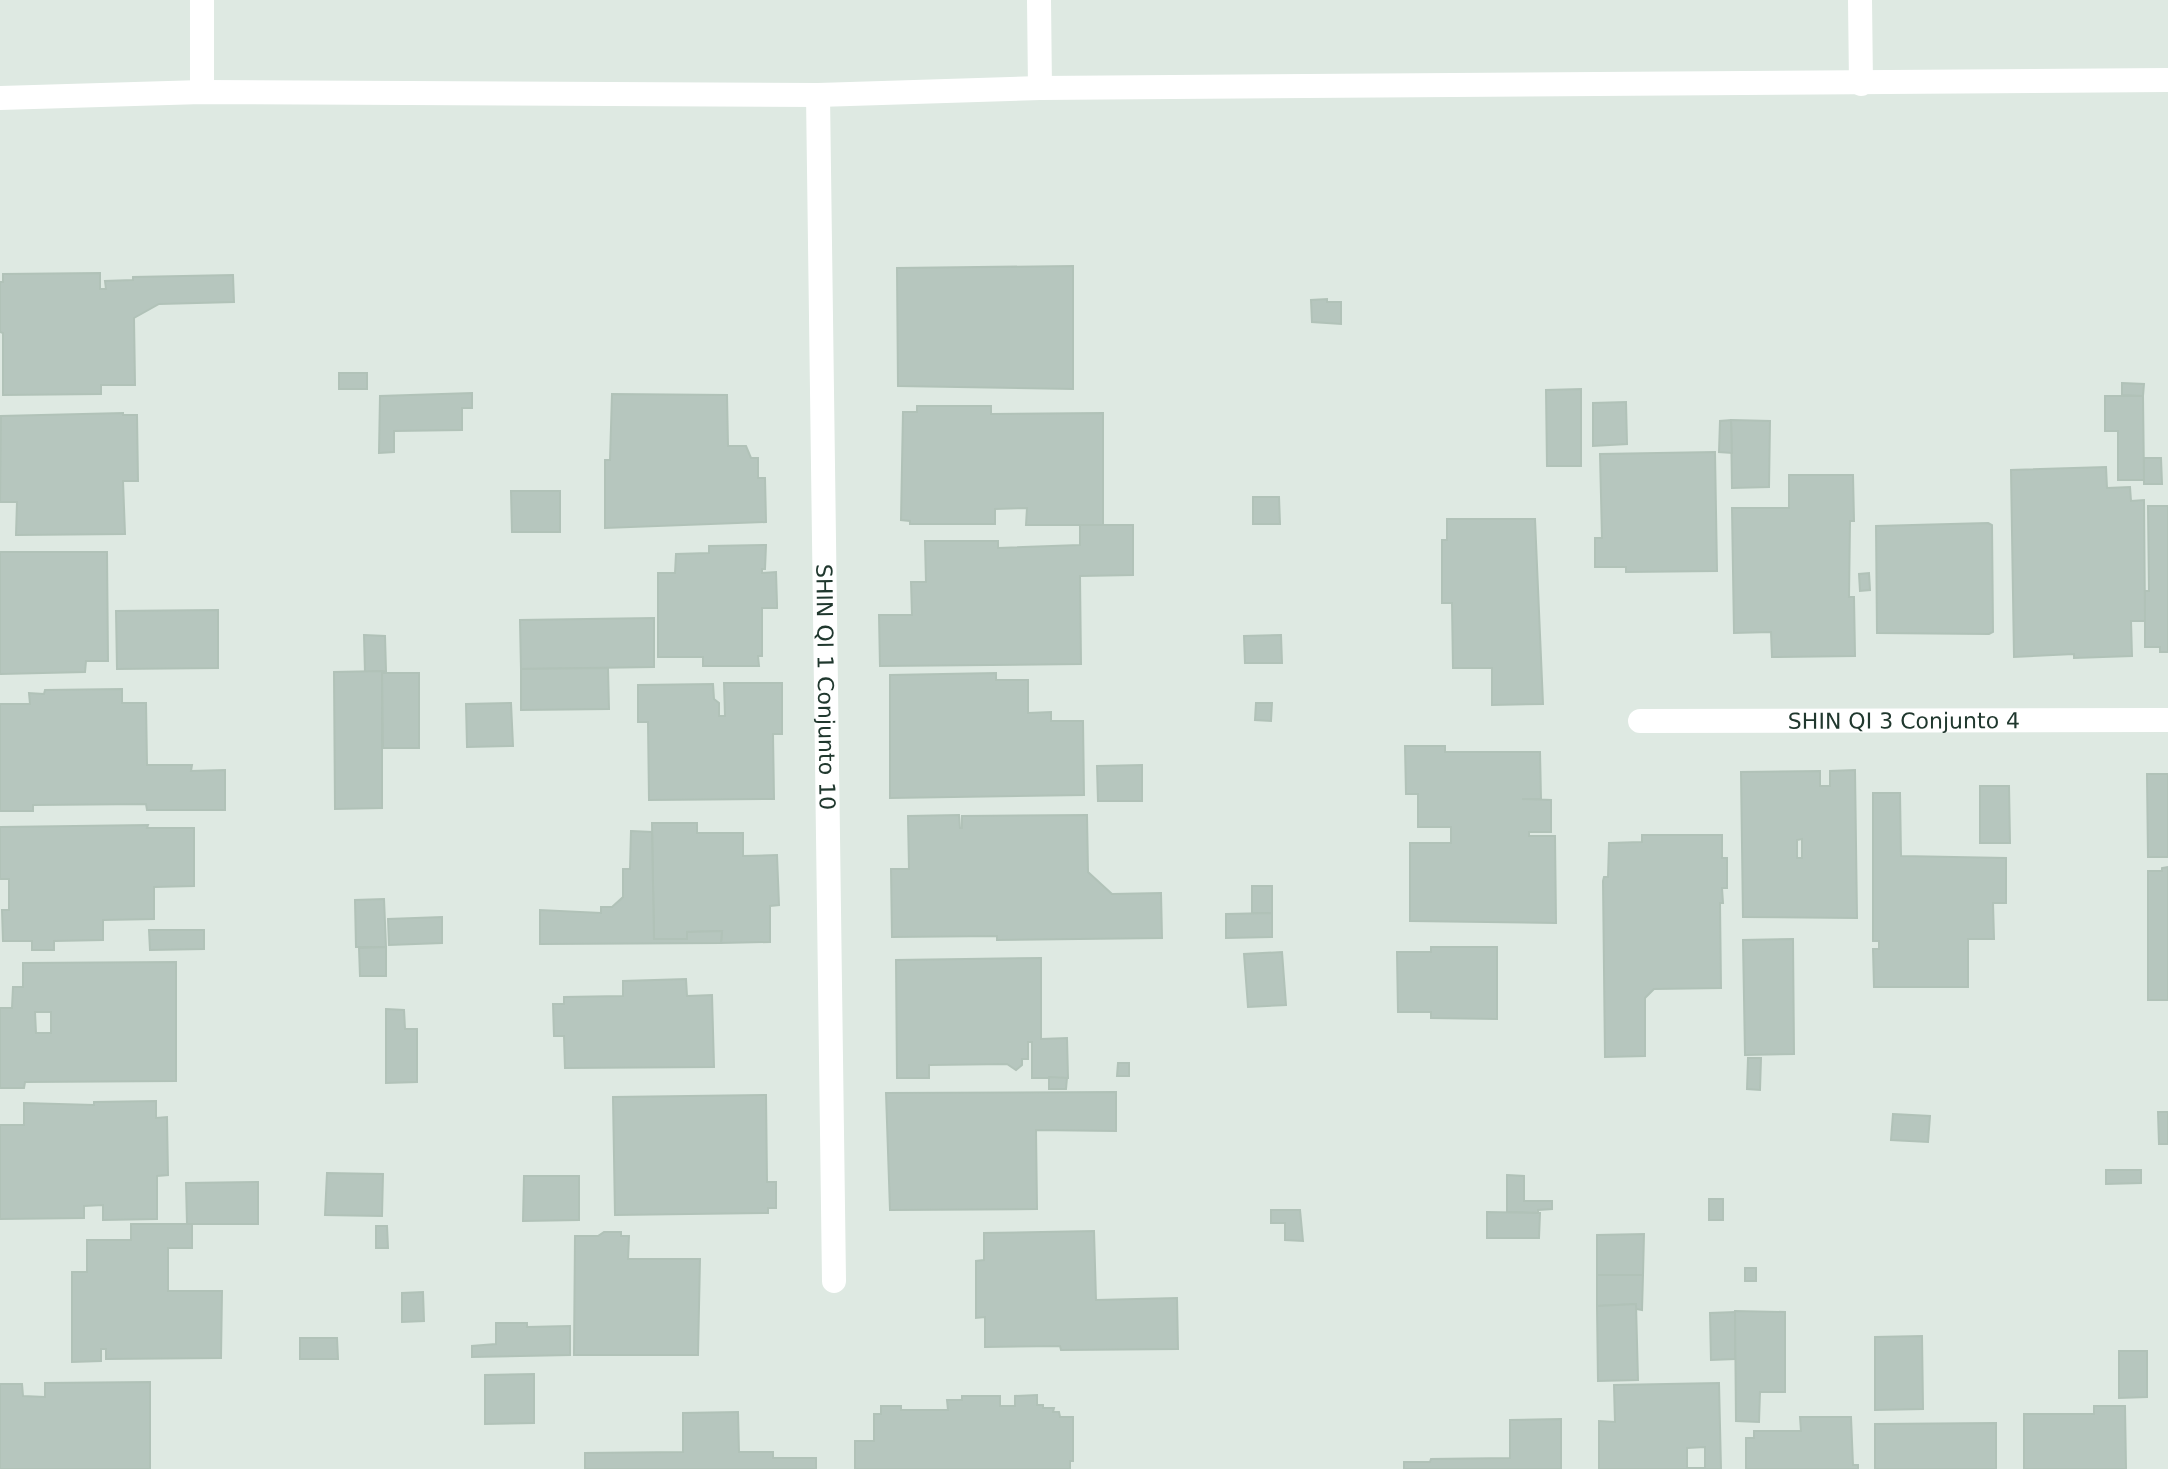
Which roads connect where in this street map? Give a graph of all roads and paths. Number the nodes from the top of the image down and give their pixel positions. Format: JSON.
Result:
{"nodes":[{"id":1,"x":202,"y":0,"type":"edge"},
{"id":2,"x":1039,"y":0,"type":"edge"},
{"id":3,"x":1860,"y":0,"type":"edge"},
{"id":4,"x":2168,"y":80,"type":"edge"},
{"id":5,"x":1861,"y":84,"type":"junction"},
{"id":6,"x":1040,"y":88,"type":"junction"},
{"id":7,"x":202,"y":92,"type":"junction"},
{"id":8,"x":818,"y":95,"type":"junction"},
{"id":9,"x":0,"y":98,"type":"edge"},
{"id":10,"x":2168,"y":720,"type":"edge"},
{"id":11,"x":1640,"y":721,"type":"dead end"},
{"id":12,"x":834,"y":1281,"type":"dead end"}],
"edges":[{"from":1,"to":7,"type":"street"},
{"from":2,"to":6,"type":"street"},
{"from":3,"to":5,"type":"street"},
{"from":4,"to":5,"type":"street"},
{"from":5,"to":6,"type":"street"},
{"from":6,"to":8,"type":"street"},
{"from":7,"to":8,"type":"street"},
{"from":7,"to":9,"type":"street"},
{"from":8,"to":12,"type":"street","name":"SHIN QI 1 Conjunto 10"},
{"from":10,"to":11,"type":"street","name":"SHIN QI 3 Conjunto 4"}]}
